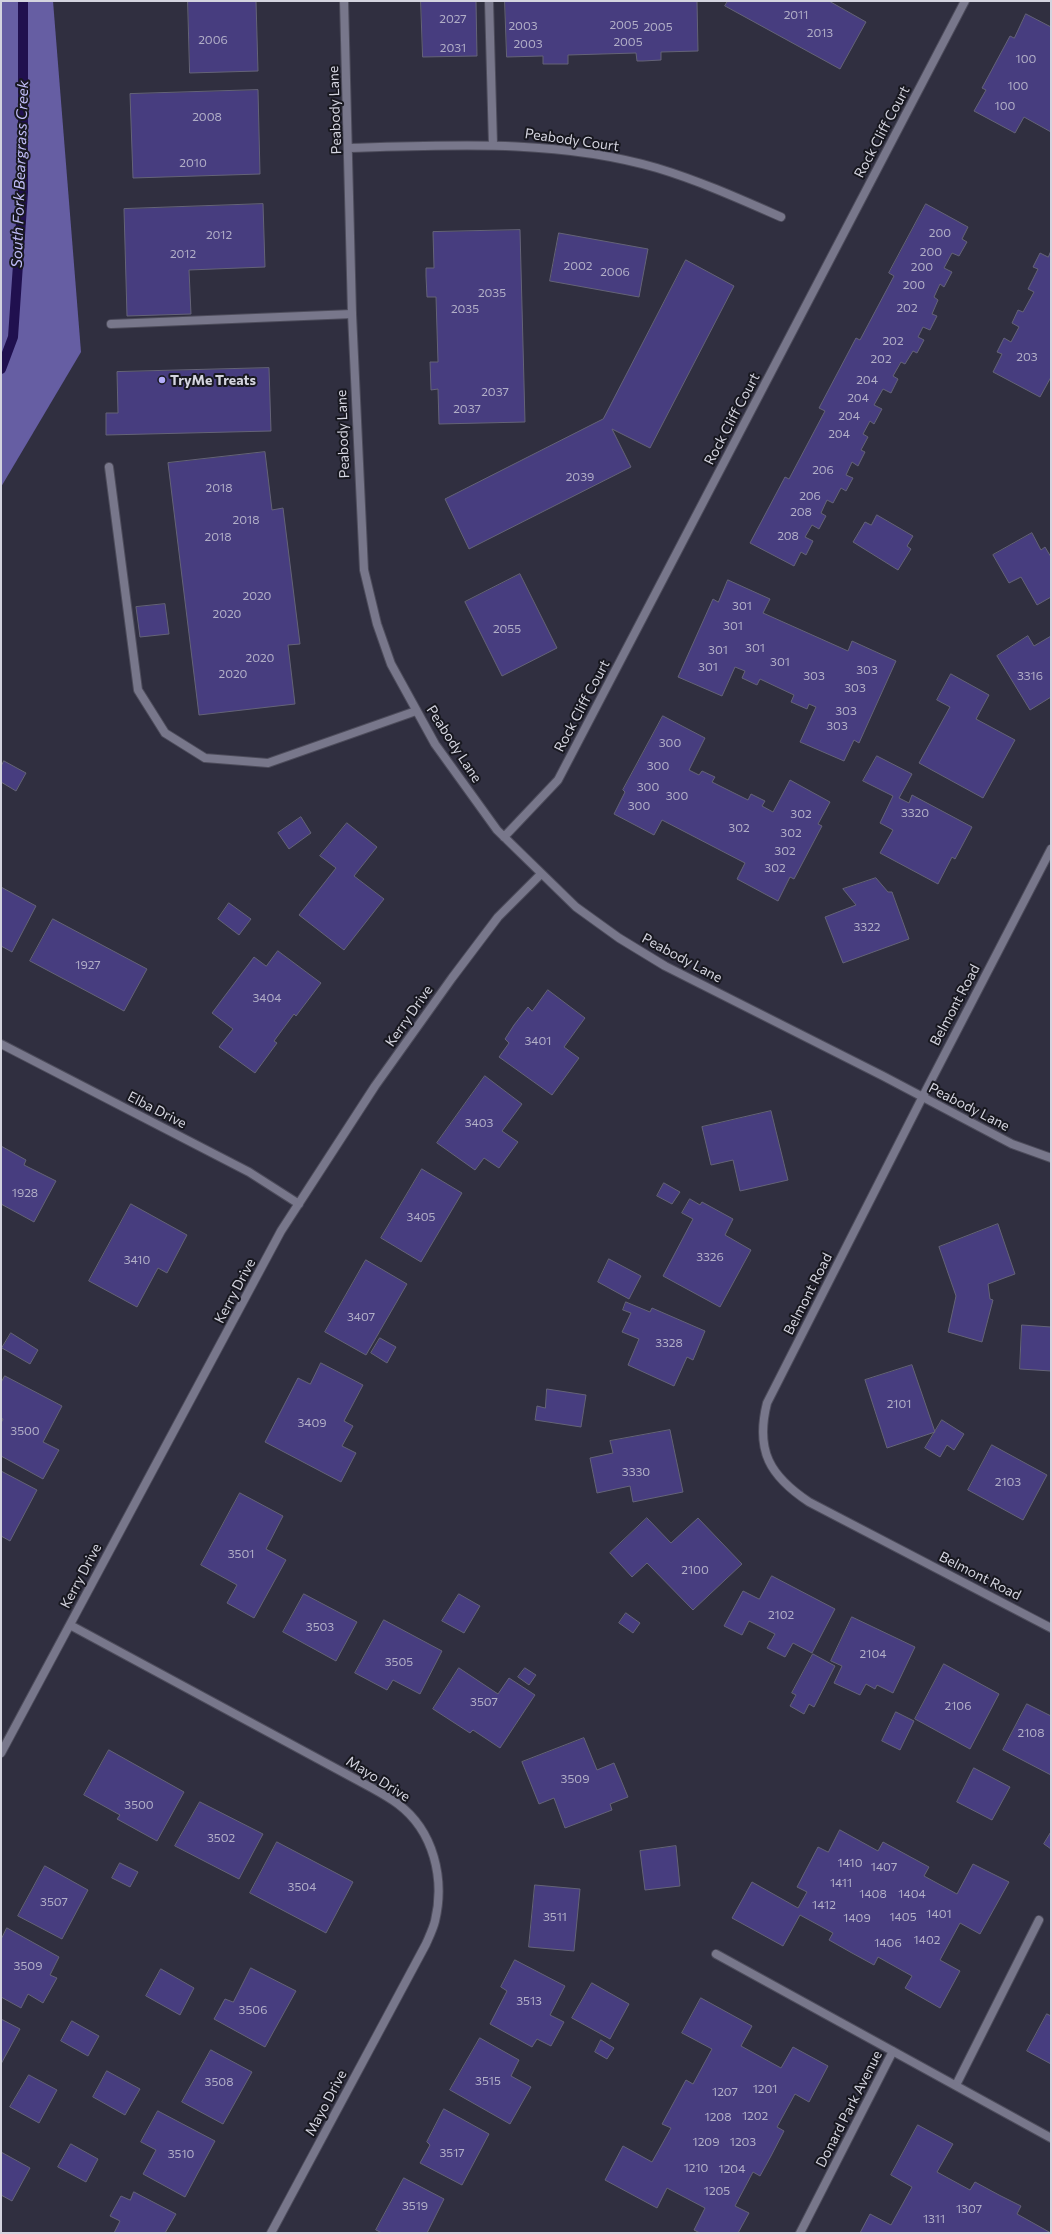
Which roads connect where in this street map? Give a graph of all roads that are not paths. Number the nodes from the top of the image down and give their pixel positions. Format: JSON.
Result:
{"nodes":[{"id":1,"x":344,"y":1,"type":"edge"},
{"id":2,"x":489,"y":1,"type":"edge"},
{"id":3,"x":965,"y":1,"type":"edge"},
{"id":4,"x":493,"y":145,"type":"junction"},
{"id":5,"x":349,"y":148,"type":"junction"},
{"id":6,"x":782,"y":217,"type":"dead end"},
{"id":7,"x":352,"y":314,"type":"junction"},
{"id":8,"x":112,"y":324,"type":"dead end"},
{"id":9,"x":109,"y":466,"type":"dead end"},
{"id":10,"x":416,"y":711,"type":"junction"},
{"id":11,"x":504,"y":837,"type":"junction"},
{"id":12,"x":1051,"y":849,"type":"edge"},
{"id":13,"x":541,"y":874,"type":"junction"},
{"id":14,"x":1,"y":1044,"type":"edge"},
{"id":15,"x":922,"y":1098,"type":"junction"},
{"id":16,"x":1051,"y":1158,"type":"edge"},
{"id":17,"x":299,"y":1204,"type":"junction"},
{"id":18,"x":70,"y":1625,"type":"junction"},
{"id":19,"x":1051,"y":1628,"type":"edge"},
{"id":20,"x":1,"y":1753,"type":"edge"},
{"id":21,"x":1039,"y":1920,"type":"dead end"},
{"id":22,"x":716,"y":1954,"type":"dead end"},
{"id":23,"x":893,"y":2051,"type":"junction"},
{"id":24,"x":956,"y":2085,"type":"junction"},
{"id":25,"x":1051,"y":2138,"type":"edge"},
{"id":26,"x":271,"y":2233,"type":"edge"},
{"id":27,"x":800,"y":2233,"type":"edge"}],
"edges":[{"from":1,"to":5,"type":"street","name":"Peabody Lane"},
{"from":2,"to":4,"type":"street"},
{"from":3,"to":11,"type":"street","name":"Rock Cliff Court"},
{"from":4,"to":5,"type":"street","name":"Peabody Court"},
{"from":4,"to":6,"type":"street","name":"Peabody Court"},
{"from":5,"to":7,"type":"street","name":"Peabody Lane"},
{"from":7,"to":8,"type":"street"},
{"from":7,"to":10,"type":"street","name":"Peabody Lane"},
{"from":9,"to":10,"type":"street"},
{"from":10,"to":11,"type":"street","name":"Peabody Lane"},
{"from":11,"to":13,"type":"street","name":"Peabody Lane"},
{"from":12,"to":15,"type":"street","name":"Belmont Road"},
{"from":13,"to":15,"type":"street","name":"Peabody Lane"},
{"from":13,"to":17,"type":"street","name":"Kerry Drive"},
{"from":14,"to":17,"type":"street","name":"Elba Drive"},
{"from":15,"to":16,"type":"street","name":"Peabody Lane"},
{"from":15,"to":19,"type":"street","name":"Belmont Road"},
{"from":17,"to":18,"type":"street","name":"Kerry Drive"},
{"from":18,"to":20,"type":"street","name":"Kerry Drive"},
{"from":18,"to":26,"type":"street","name":"Mayo Drive"},
{"from":21,"to":24,"type":"street"},
{"from":22,"to":23,"type":"street"},
{"from":23,"to":24,"type":"street","name":"Donard Park Avenue"},
{"from":23,"to":27,"type":"street","name":"Donard Park Avenue"},
{"from":24,"to":25,"type":"street","name":"Donard Park Avenue"}]}
